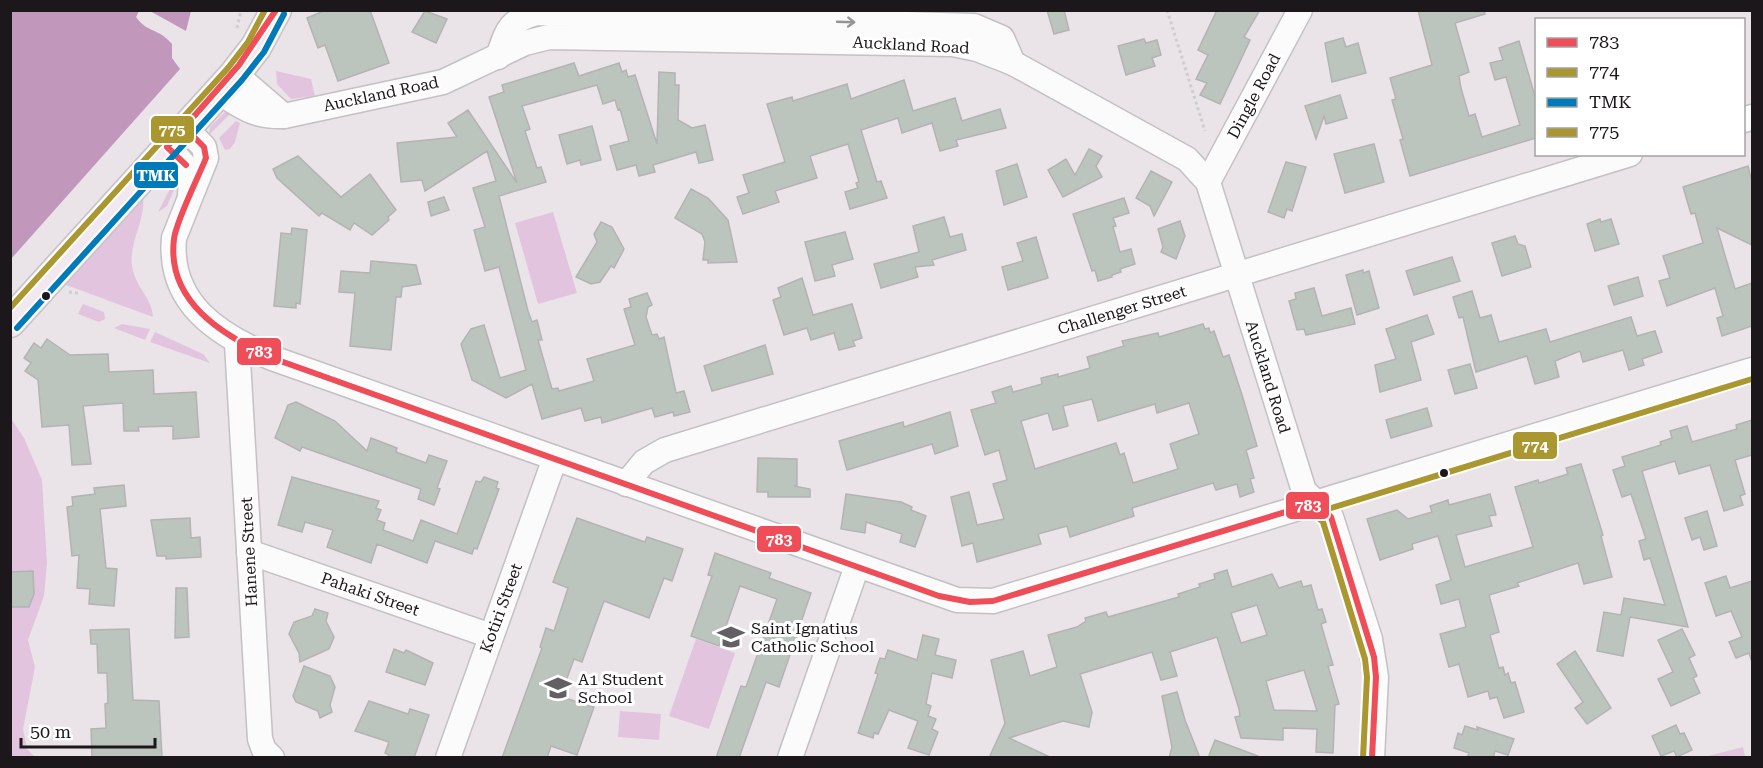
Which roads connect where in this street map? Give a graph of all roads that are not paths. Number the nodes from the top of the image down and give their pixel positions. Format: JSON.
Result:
{"nodes":[{"id":1,"x":276,"y":10,"type":"edge"},
{"id":2,"x":1300,"y":10,"type":"edge"},
{"id":3,"x":226,"y":83,"type":"junction"},
{"id":4,"x":176,"y":138,"type":"junction"},
{"id":5,"x":1623,"y":156,"type":"edge"},
{"id":6,"x":1208,"y":182,"type":"junction"},
{"id":7,"x":1236,"y":275,"type":"junction"},
{"id":8,"x":10,"y":322,"type":"edge"},
{"id":9,"x":237,"y":343,"type":"junction"},
{"id":10,"x":1752,"y":370,"type":"edge"},
{"id":11,"x":555,"y":458,"type":"junction"},
{"id":12,"x":626,"y":484,"type":"junction"},
{"id":13,"x":1315,"y":503,"type":"junction"},
{"id":14,"x":249,"y":552,"type":"junction"},
{"id":15,"x":857,"y":566,"type":"junction"},
{"id":16,"x":491,"y":636,"type":"junction"},
{"id":17,"x":272,"y":758,"type":"edge"},
{"id":18,"x":448,"y":758,"type":"edge"},
{"id":19,"x":790,"y":758,"type":"edge"},
{"id":20,"x":1372,"y":758,"type":"edge"}],
"edges":[{"from":1,"to":3,"type":"main road"},
{"from":2,"to":6,"type":"street","name":"Dingle Road"},
{"from":3,"to":4,"type":"main road"},
{"from":3,"to":6,"type":"street","name":"Auckland Road"},
{"from":4,"to":8,"type":"main road"},
{"from":4,"to":9,"type":"street"},
{"from":5,"to":7,"type":"street","name":"Challenger Street"},
{"from":6,"to":7,"type":"street","name":"Auckland Road"},
{"from":7,"to":12,"type":"street","name":"Challenger Street"},
{"from":7,"to":13,"type":"street","name":"Auckland Road"},
{"from":9,"to":11,"type":"street"},
{"from":9,"to":14,"type":"street","name":"Hanene Street"},
{"from":10,"to":13,"type":"street"},
{"from":11,"to":12,"type":"street"},
{"from":11,"to":16,"type":"street","name":"Kotiri Street"},
{"from":12,"to":15,"type":"street"},
{"from":13,"to":15,"type":"street"},
{"from":13,"to":20,"type":"street","name":"Auckland Road"},
{"from":14,"to":16,"type":"street","name":"Pahaki Street"},
{"from":14,"to":17,"type":"street","name":"Hanene Street"},
{"from":15,"to":19,"type":"street"},
{"from":16,"to":18,"type":"street","name":"Kotiri Street"}]}
